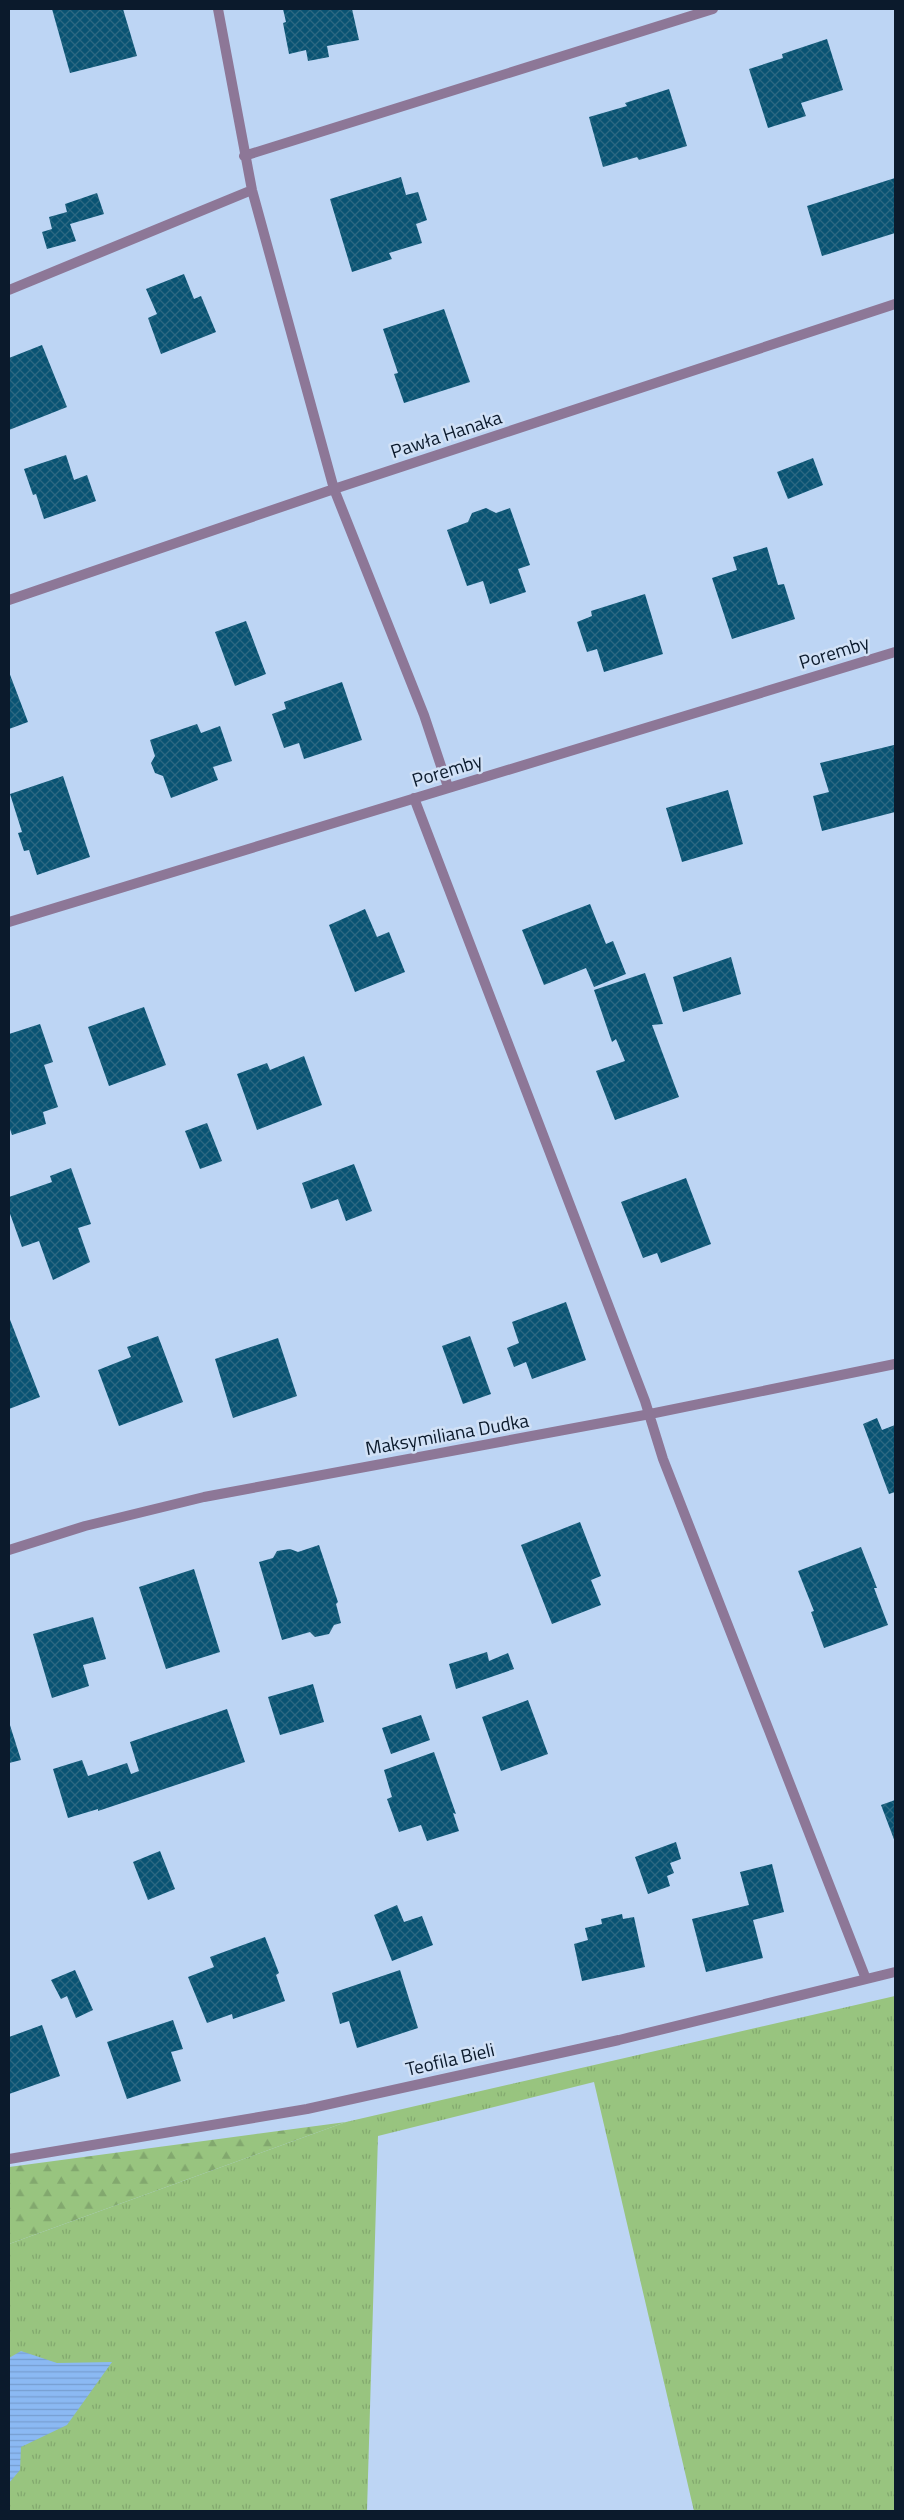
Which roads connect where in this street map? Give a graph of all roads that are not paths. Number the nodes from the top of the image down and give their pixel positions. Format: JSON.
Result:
{"nodes":[{"id":1,"x":218,"y":9,"type":"edge"},
{"id":2,"x":713,"y":9,"type":"edge"},
{"id":3,"x":244,"y":156,"type":"junction"},
{"id":4,"x":252,"y":190,"type":"junction"},
{"id":5,"x":9,"y":290,"type":"edge"},
{"id":6,"x":895,"y":304,"type":"edge"},
{"id":7,"x":334,"y":489,"type":"junction"},
{"id":8,"x":9,"y":600,"type":"edge"},
{"id":9,"x":895,"y":652,"type":"edge"},
{"id":10,"x":448,"y":787,"type":"junction"},
{"id":11,"x":414,"y":798,"type":"junction"},
{"id":12,"x":9,"y":922,"type":"edge"},
{"id":13,"x":895,"y":1364,"type":"edge"},
{"id":14,"x":650,"y":1414,"type":"junction"},
{"id":15,"x":9,"y":1550,"type":"edge"},
{"id":16,"x":895,"y":1972,"type":"edge"},
{"id":17,"x":866,"y":1979,"type":"junction"},
{"id":18,"x":9,"y":2159,"type":"edge"}],
"edges":[{"from":1,"to":3,"type":"street"},
{"from":2,"to":3,"type":"street"},
{"from":3,"to":4,"type":"street"},
{"from":4,"to":5,"type":"street"},
{"from":4,"to":7,"type":"street"},
{"from":6,"to":7,"type":"street","name":"Pawła Hanaka"},
{"from":7,"to":8,"type":"street","name":"Pawła Hanaka"},
{"from":7,"to":10,"type":"street"},
{"from":9,"to":10,"type":"street","name":"Poremby"},
{"from":10,"to":11,"type":"street","name":"Poremby"},
{"from":11,"to":12,"type":"street","name":"Poremby"},
{"from":11,"to":14,"type":"street"},
{"from":13,"to":14,"type":"street","name":"Maksymiliana Dudka"},
{"from":14,"to":15,"type":"street","name":"Maksymiliana Dudka"},
{"from":14,"to":17,"type":"street"},
{"from":16,"to":17,"type":"street","name":"Teofila Bieli"},
{"from":17,"to":18,"type":"street","name":"Teofila Bieli"}]}
